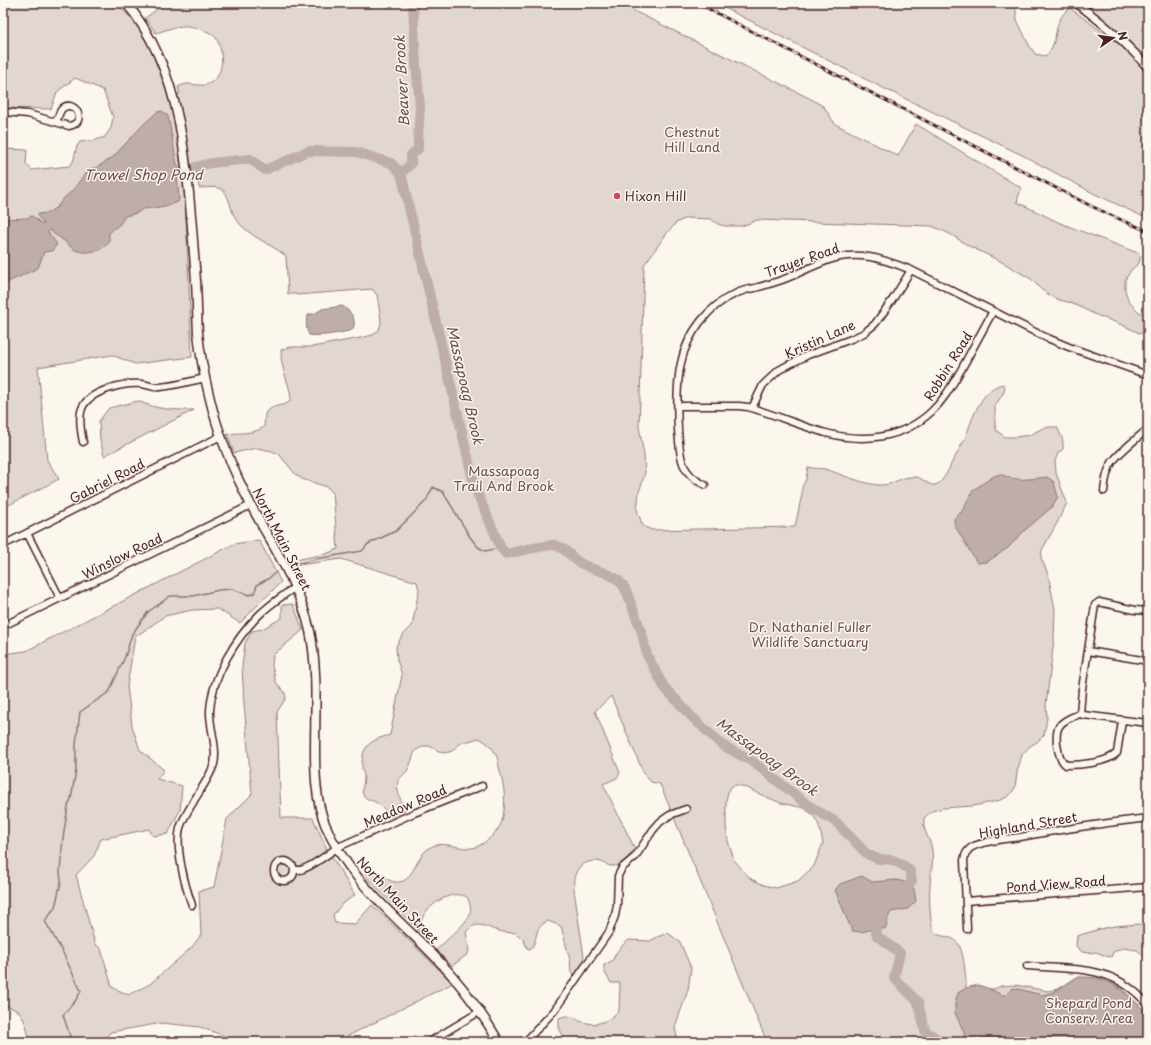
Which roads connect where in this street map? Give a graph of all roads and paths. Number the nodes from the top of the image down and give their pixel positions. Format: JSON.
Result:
{"nodes":[{"id":1,"x":126,"y":3,"type":"edge"},
{"id":2,"x":1076,"y":3,"type":"edge"},
{"id":3,"x":1148,"y":68,"type":"edge"},
{"id":4,"x":3,"y":112,"type":"edge"},
{"id":5,"x":56,"y":122,"type":"dead end"},
{"id":6,"x":911,"y":270,"type":"junction"},
{"id":7,"x":993,"y":311,"type":"junction"},
{"id":8,"x":1148,"y":375,"type":"edge"},
{"id":9,"x":205,"y":378,"type":"junction"},
{"id":10,"x":678,"y":406,"type":"junction"},
{"id":11,"x":752,"y":408,"type":"junction"},
{"id":12,"x":1148,"y":428,"type":"edge"},
{"id":13,"x":221,"y":436,"type":"junction"},
{"id":14,"x":83,"y":442,"type":"dead end"},
{"id":15,"x":705,"y":485,"type":"dead end"},
{"id":16,"x":1104,"y":491,"type":"dead end"},
{"id":17,"x":251,"y":505,"type":"junction"},
{"id":18,"x":27,"y":533,"type":"junction"},
{"id":19,"x":3,"y":545,"type":"edge"},
{"id":20,"x":295,"y":587,"type":"junction"},
{"id":21,"x":60,"y":598,"type":"junction"},
{"id":22,"x":1148,"y":611,"type":"edge"},
{"id":23,"x":3,"y":626,"type":"edge"},
{"id":24,"x":1088,"y":651,"type":"junction"},
{"id":25,"x":1148,"y":661,"type":"edge"},
{"id":26,"x":1080,"y":714,"type":"junction"},
{"id":27,"x":1122,"y":721,"type":"junction"},
{"id":28,"x":1148,"y":723,"type":"edge"},
{"id":29,"x":482,"y":786,"type":"dead end"},
{"id":30,"x":686,"y":809,"type":"dead end"},
{"id":31,"x":1148,"y":818,"type":"edge"},
{"id":32,"x":336,"y":848,"type":"junction"},
{"id":33,"x":294,"y":869,"type":"dead end"},
{"id":34,"x":1148,"y":887,"type":"edge"},
{"id":35,"x":966,"y":901,"type":"junction"},
{"id":36,"x":192,"y":905,"type":"dead end"},
{"id":37,"x":967,"y":929,"type":"dead end"},
{"id":38,"x":1027,"y":966,"type":"dead end"},
{"id":39,"x":1148,"y":1005,"type":"edge"},
{"id":40,"x":479,"y":1012,"type":"junction"},
{"id":41,"x":429,"y":1042,"type":"edge"},
{"id":42,"x":499,"y":1042,"type":"edge"},
{"id":43,"x":525,"y":1042,"type":"edge"}],
"edges":[{"from":1,"to":9,"type":"main road","name":"North Main Street"},
{"from":2,"to":3,"type":"street"},
{"from":4,"to":5,"type":"street"},
{"from":6,"to":7,"type":"street","name":"Trayer Road"},
{"from":6,"to":10,"type":"street","name":"Trayer Road"},
{"from":6,"to":11,"type":"street","name":"Kristin Lane"},
{"from":7,"to":8,"type":"street","name":"Trayer Road"},
{"from":7,"to":11,"type":"street","name":"Robbin Road"},
{"from":9,"to":13,"type":"main road","name":"North Main Street"},
{"from":9,"to":14,"type":"street"},
{"from":10,"to":11,"type":"street","name":"Robbin Road"},
{"from":10,"to":15,"type":"street","name":"Trayer Road"},
{"from":12,"to":16,"type":"street"},
{"from":13,"to":17,"type":"main road","name":"North Main Street"},
{"from":13,"to":18,"type":"street","name":"Gabriel Road"},
{"from":17,"to":20,"type":"main road","name":"North Main Street"},
{"from":17,"to":21,"type":"street","name":"Winslow Road"},
{"from":18,"to":19,"type":"street","name":"Gabriel Road"},
{"from":18,"to":21,"type":"street"},
{"from":20,"to":32,"type":"main road","name":"North Main Street"},
{"from":20,"to":36,"type":"street"},
{"from":21,"to":23,"type":"street","name":"Winslow Road"},
{"from":22,"to":24,"type":"street"},
{"from":24,"to":25,"type":"street"},
{"from":24,"to":26,"type":"street"},
{"from":26,"to":27,"type":"street"},
{"from":26,"to":27,"type":"street"},
{"from":27,"to":28,"type":"street"},
{"from":29,"to":32,"type":"street","name":"Meadow Road"},
{"from":30,"to":43,"type":"street"},
{"from":31,"to":35,"type":"street","name":"Highland Street"},
{"from":32,"to":33,"type":"street","name":"Meadow Road"},
{"from":32,"to":40,"type":"main road","name":"North Main Street"},
{"from":34,"to":35,"type":"street","name":"Pond View Road"},
{"from":35,"to":37,"type":"street","name":"Highland Street"},
{"from":38,"to":39,"type":"street"},
{"from":40,"to":41,"type":"street"},
{"from":40,"to":42,"type":"main road","name":"North Main Street"}]}
